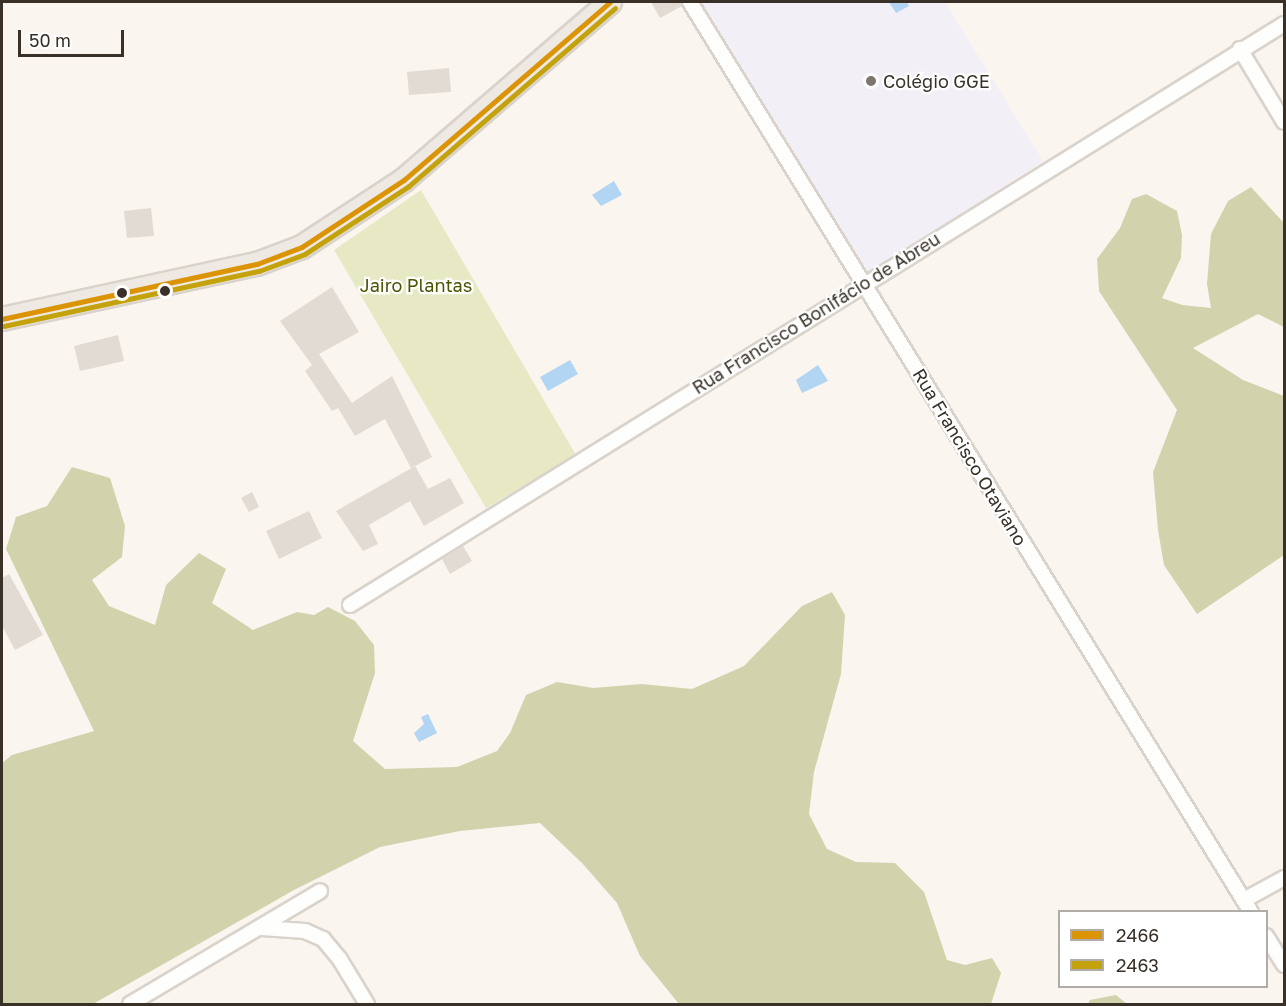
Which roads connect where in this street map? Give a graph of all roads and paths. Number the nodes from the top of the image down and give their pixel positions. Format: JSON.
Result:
{"nodes":[{"id":1,"x":610,"y":2,"type":"edge"},
{"id":2,"x":690,"y":2,"type":"edge"},
{"id":3,"x":1284,"y":24,"type":"edge"},
{"id":4,"x":1239,"y":49,"type":"junction"},
{"id":5,"x":1284,"y":122,"type":"edge"},
{"id":6,"x":864,"y":282,"type":"junction"},
{"id":7,"x":2,"y":319,"type":"edge"},
{"id":8,"x":350,"y":605,"type":"dead end"},
{"id":9,"x":1284,"y":878,"type":"edge"},
{"id":10,"x":320,"y":891,"type":"dead end"},
{"id":11,"x":1248,"y":906,"type":"edge"},
{"id":12,"x":261,"y":928,"type":"junction"},
{"id":13,"x":1268,"y":939,"type":"edge"},
{"id":14,"x":1284,"y":965,"type":"edge"},
{"id":15,"x":130,"y":1005,"type":"edge"},
{"id":16,"x":367,"y":1005,"type":"edge"}],
"edges":[{"from":1,"to":7,"type":"main road"},
{"from":2,"to":6,"type":"street","name":"Rua Francisco Otaviano"},
{"from":3,"to":4,"type":"street","name":"Rua Francisco Bonifácio de Abreu"},
{"from":4,"to":5,"type":"street"},
{"from":4,"to":6,"type":"street","name":"Rua Francisco Bonifácio de Abreu"},
{"from":6,"to":8,"type":"street","name":"Rua Francisco Bonifácio de Abreu"},
{"from":6,"to":11,"type":"street","name":"Rua Francisco Otaviano"},
{"from":9,"to":11,"type":"street"},
{"from":10,"to":12,"type":"street"},
{"from":12,"to":15,"type":"street"},
{"from":12,"to":16,"type":"street"},
{"from":13,"to":14,"type":"street"}]}
